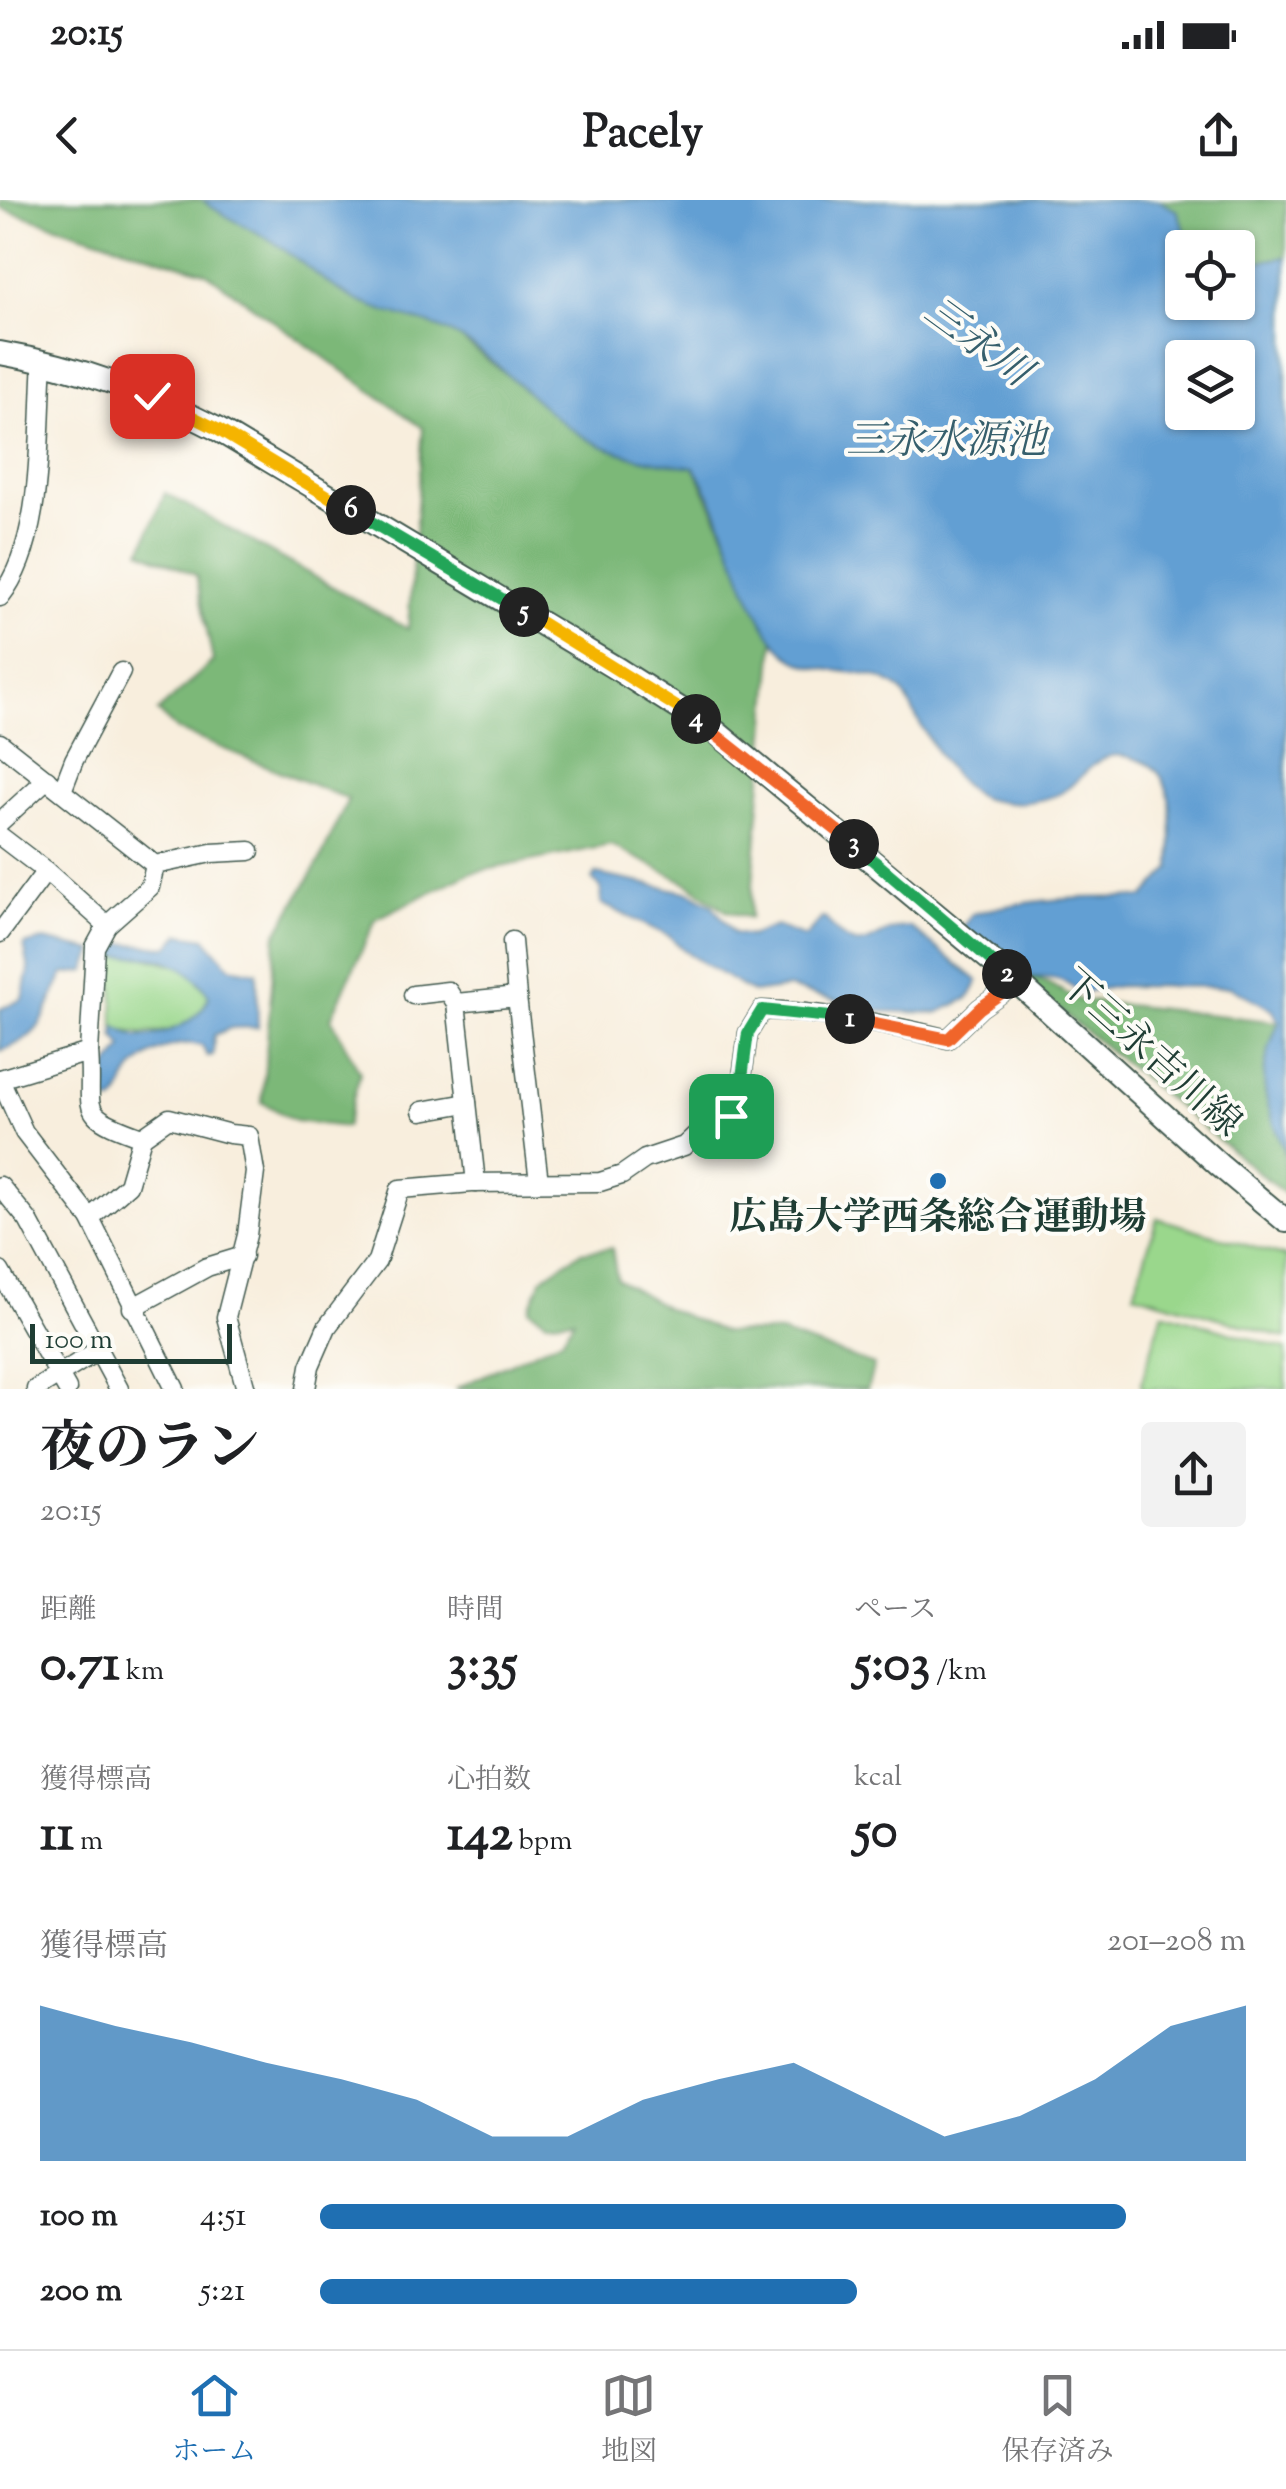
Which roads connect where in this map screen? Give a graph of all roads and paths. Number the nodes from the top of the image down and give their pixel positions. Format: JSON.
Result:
{"nodes":[{"id":1,"x":0,"y":353,"type":"edge"},
{"id":2,"x":42,"y":360,"type":"junction"},
{"id":3,"x":0,"y":597,"type":"edge"},
{"id":4,"x":121,"y":672,"type":"dead end"},
{"id":5,"x":0,"y":742,"type":"edge"},
{"id":6,"x":54,"y":785,"type":"junction"},
{"id":7,"x":0,"y":822,"type":"edge"},
{"id":8,"x":0,"y":836,"type":"edge"},
{"id":9,"x":250,"y":851,"type":"dead end"},
{"id":10,"x":155,"y":865,"type":"junction"},
{"id":11,"x":46,"y":871,"type":"junction"},
{"id":12,"x":107,"y":925,"type":"junction"},
{"id":13,"x":0,"y":933,"type":"edge"},
{"id":14,"x":512,"y":942,"type":"dead end"},
{"id":15,"x":1017,"y":982,"type":"junction"},
{"id":16,"x":413,"y":995,"type":"dead end"},
{"id":17,"x":518,"y":997,"type":"junction"},
{"id":18,"x":456,"y":1002,"type":"junction"},
{"id":19,"x":89,"y":1052,"type":"junction"},
{"id":20,"x":0,"y":1079,"type":"edge"},
{"id":21,"x":467,"y":1103,"type":"junction"},
{"id":22,"x":422,"y":1111,"type":"dead end"},
{"id":23,"x":142,"y":1137,"type":"junction"},
{"id":24,"x":539,"y":1182,"type":"junction"},
{"id":25,"x":476,"y":1183,"type":"junction"},
{"id":26,"x":0,"y":1186,"type":"edge"},
{"id":27,"x":90,"y":1218,"type":"junction"},
{"id":28,"x":1286,"y":1221,"type":"edge"},
{"id":29,"x":243,"y":1256,"type":"junction"},
{"id":30,"x":0,"y":1272,"type":"edge"},
{"id":31,"x":132,"y":1308,"type":"junction"},
{"id":32,"x":97,"y":1351,"type":"junction"},
{"id":33,"x":63,"y":1382,"type":"edge"},
{"id":34,"x":36,"y":1389,"type":"edge"},
{"id":35,"x":119,"y":1389,"type":"edge"},
{"id":36,"x":174,"y":1389,"type":"edge"},
{"id":37,"x":246,"y":1389,"type":"edge"},
{"id":38,"x":306,"y":1389,"type":"edge"}],
"edges":[{"from":1,"to":2,"type":"main road","name":"下三永吉川線"},
{"from":2,"to":3,"type":"street"},
{"from":2,"to":15,"type":"main road","name":"下三永吉川線"},
{"from":4,"to":6,"type":"street"},
{"from":5,"to":6,"type":"street"},
{"from":6,"to":7,"type":"street"},
{"from":6,"to":10,"type":"street"},
{"from":8,"to":11,"type":"street"},
{"from":9,"to":10,"type":"street"},
{"from":10,"to":12,"type":"street"},
{"from":11,"to":12,"type":"street"},
{"from":11,"to":13,"type":"street"},
{"from":12,"to":19,"type":"street"},
{"from":14,"to":17,"type":"street"},
{"from":15,"to":24,"type":"street"},
{"from":15,"to":28,"type":"main road","name":"下三永吉川線"},
{"from":16,"to":18,"type":"street"},
{"from":17,"to":18,"type":"street"},
{"from":17,"to":24,"type":"street"},
{"from":18,"to":21,"type":"street"},
{"from":19,"to":20,"type":"street"},
{"from":19,"to":23,"type":"street"},
{"from":20,"to":27,"type":"street"},
{"from":21,"to":22,"type":"street"},
{"from":21,"to":25,"type":"street"},
{"from":23,"to":27,"type":"street"},
{"from":23,"to":29,"type":"street"},
{"from":24,"to":25,"type":"street"},
{"from":25,"to":38,"type":"street"},
{"from":26,"to":32,"type":"street"},
{"from":27,"to":31,"type":"street"},
{"from":29,"to":31,"type":"street"},
{"from":29,"to":37,"type":"street"},
{"from":30,"to":33,"type":"street"},
{"from":31,"to":36,"type":"street"},
{"from":32,"to":33,"type":"street"},
{"from":32,"to":35,"type":"street"},
{"from":33,"to":34,"type":"street"}]}
